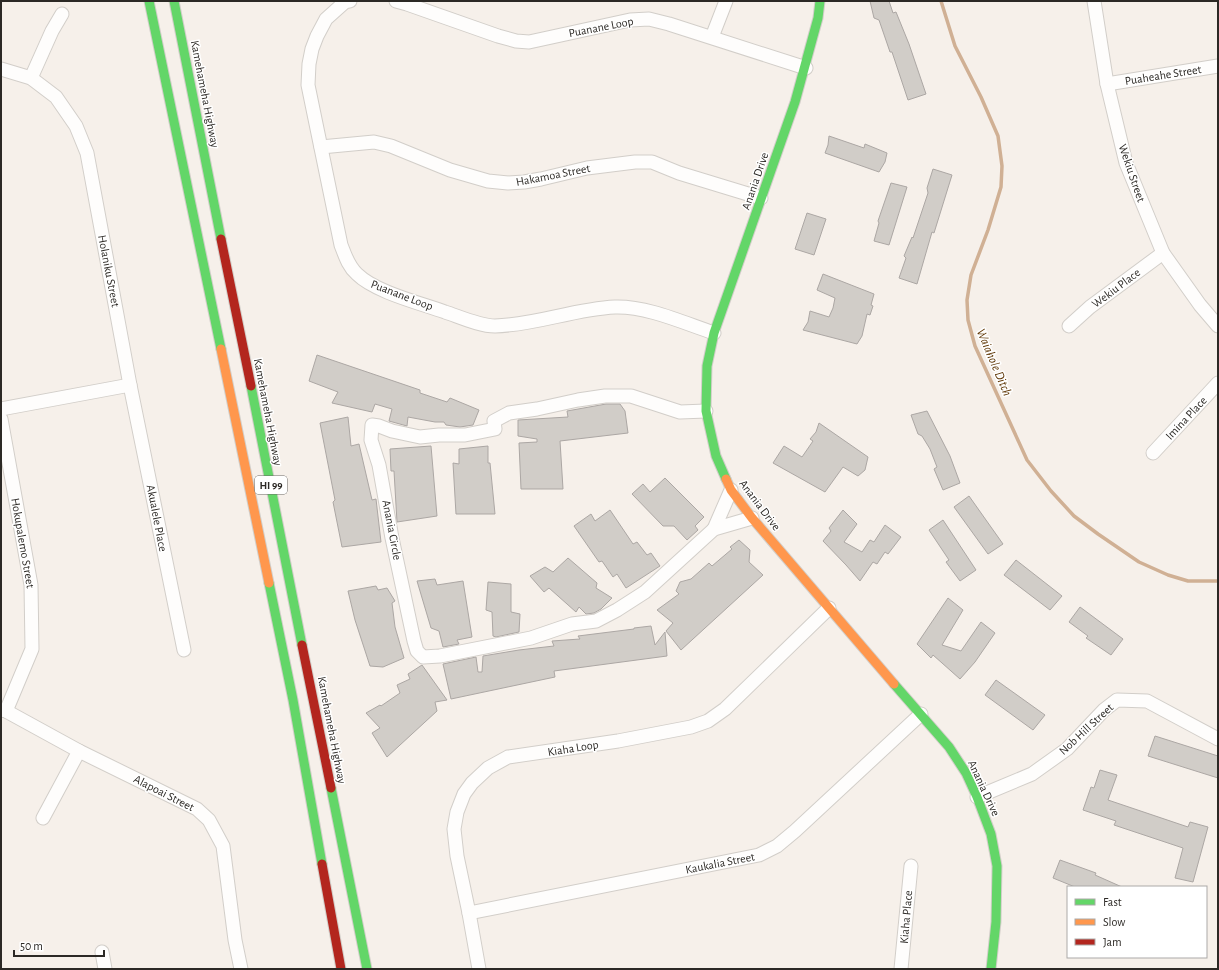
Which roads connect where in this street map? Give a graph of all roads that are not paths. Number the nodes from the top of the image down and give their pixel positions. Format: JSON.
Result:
{"nodes":[{"id":1,"x":149,"y":1,"type":"edge"},
{"id":2,"x":174,"y":1,"type":"edge"},
{"id":3,"x":347,"y":1,"type":"edge"},
{"id":4,"x":396,"y":1,"type":"edge"},
{"id":5,"x":726,"y":1,"type":"edge"},
{"id":6,"x":820,"y":1,"type":"edge"},
{"id":7,"x":1094,"y":1,"type":"edge"},
{"id":8,"x":62,"y":14,"type":"dead end"},
{"id":9,"x":712,"y":38,"type":"junction"},
{"id":10,"x":1218,"y":66,"type":"edge"},
{"id":11,"x":806,"y":68,"type":"junction"},
{"id":12,"x":1,"y":69,"type":"edge"},
{"id":13,"x":32,"y":78,"type":"junction"},
{"id":14,"x":1107,"y":84,"type":"junction"},
{"id":15,"x":321,"y":147,"type":"junction"},
{"id":16,"x":761,"y":198,"type":"junction"},
{"id":17,"x":1163,"y":253,"type":"junction"},
{"id":18,"x":1069,"y":326,"type":"dead end"},
{"id":19,"x":1218,"y":326,"type":"edge"},
{"id":20,"x":714,"y":333,"type":"junction"},
{"id":21,"x":1218,"y":383,"type":"edge"},
{"id":22,"x":130,"y":385,"type":"junction"},
{"id":23,"x":1,"y":409,"type":"edge"},
{"id":24,"x":706,"y":411,"type":"junction"},
{"id":25,"x":1,"y":419,"type":"edge"},
{"id":26,"x":1153,"y":453,"type":"dead end"},
{"id":27,"x":732,"y":490,"type":"junction"},
{"id":28,"x":752,"y":518,"type":"junction"},
{"id":29,"x":714,"y":529,"type":"junction"},
{"id":30,"x":828,"y":608,"type":"junction"},
{"id":31,"x":184,"y":650,"type":"dead end"},
{"id":32,"x":4,"y":711,"type":"edge"},
{"id":33,"x":921,"y":714,"type":"junction"},
{"id":34,"x":1218,"y":739,"type":"edge"},
{"id":35,"x":79,"y":751,"type":"junction"},
{"id":36,"x":977,"y":797,"type":"junction"},
{"id":37,"x":43,"y":818,"type":"dead end"},
{"id":38,"x":911,"y":866,"type":"dead end"},
{"id":39,"x":351,"y":890,"type":"junction"},
{"id":40,"x":469,"y":913,"type":"junction"},
{"id":41,"x":102,"y":952,"type":"dead end"},
{"id":42,"x":105,"y":969,"type":"edge"},
{"id":43,"x":241,"y":969,"type":"edge"},
{"id":44,"x":340,"y":969,"type":"edge"},
{"id":45,"x":367,"y":969,"type":"edge"},
{"id":46,"x":373,"y":969,"type":"edge"},
{"id":47,"x":479,"y":969,"type":"edge"},
{"id":48,"x":902,"y":969,"type":"edge"},
{"id":49,"x":991,"y":969,"type":"edge"}],
"edges":[{"from":1,"to":44,"type":"main road","number":"HI 99"},
{"from":2,"to":39,"type":"main road","name":"Kamehameha Highway","number":"HI 99"},
{"from":3,"to":15,"type":"street","name":"Puanane Loop"},
{"from":4,"to":9,"type":"street","name":"Puanane Loop"},
{"from":5,"to":9,"type":"street"},
{"from":6,"to":11,"type":"main road","name":"Anania Drive"},
{"from":7,"to":14,"type":"street","name":"Wekiu Street"},
{"from":8,"to":13,"type":"street"},
{"from":9,"to":11,"type":"street","name":"Puanane Loop"},
{"from":10,"to":14,"type":"street","name":"Puaheahe Street"},
{"from":11,"to":16,"type":"main road","name":"Anania Drive"},
{"from":12,"to":13,"type":"street","name":"Holaniku Street"},
{"from":13,"to":22,"type":"street","name":"Holaniku Street"},
{"from":14,"to":17,"type":"street","name":"Wekiu Street"},
{"from":15,"to":16,"type":"street","name":"Hakamoa Street"},
{"from":15,"to":20,"type":"street","name":"Puanane Loop"},
{"from":16,"to":20,"type":"main road","name":"Anania Drive"},
{"from":17,"to":18,"type":"street","name":"Wekiu Place"},
{"from":17,"to":19,"type":"street","name":"Wekiu Street"},
{"from":20,"to":24,"type":"main road","name":"Anania Drive"},
{"from":21,"to":26,"type":"street","name":"Imina Place"},
{"from":22,"to":23,"type":"street"},
{"from":22,"to":31,"type":"street","name":"Akualele Place"},
{"from":24,"to":27,"type":"main road","name":"Anania Drive"},
{"from":24,"to":29,"type":"street","name":"Anania Circle"},
{"from":25,"to":32,"type":"street","name":"Hokupalemo Street"},
{"from":27,"to":28,"type":"main road","name":"Anania Drive"},
{"from":27,"to":29,"type":"street","name":"Anania Circle"},
{"from":28,"to":29,"type":"street","name":"Anania Circle"},
{"from":28,"to":30,"type":"main road","name":"Anania Drive"},
{"from":30,"to":33,"type":"main road","name":"Anania Drive"},
{"from":30,"to":40,"type":"street","name":"Kiaha Loop"},
{"from":32,"to":35,"type":"street","name":"Alapoai Street"},
{"from":33,"to":36,"type":"main road","name":"Anania Drive"},
{"from":33,"to":40,"type":"street","name":"Kaukalia Street"},
{"from":34,"to":36,"type":"street","name":"Nob Hill Street"},
{"from":35,"to":37,"type":"street"},
{"from":35,"to":43,"type":"street","name":"Alapoai Street"},
{"from":36,"to":49,"type":"main road","name":"Anania Drive"},
{"from":38,"to":48,"type":"street","name":"Kiaha Place"},
{"from":39,"to":45,"type":"main road","name":"Kamehameha Highway","number":"HI 99"},
{"from":39,"to":46,"type":"main road"},
{"from":40,"to":47,"type":"street","name":"Kiaha Loop"},
{"from":41,"to":42,"type":"street"}]}
